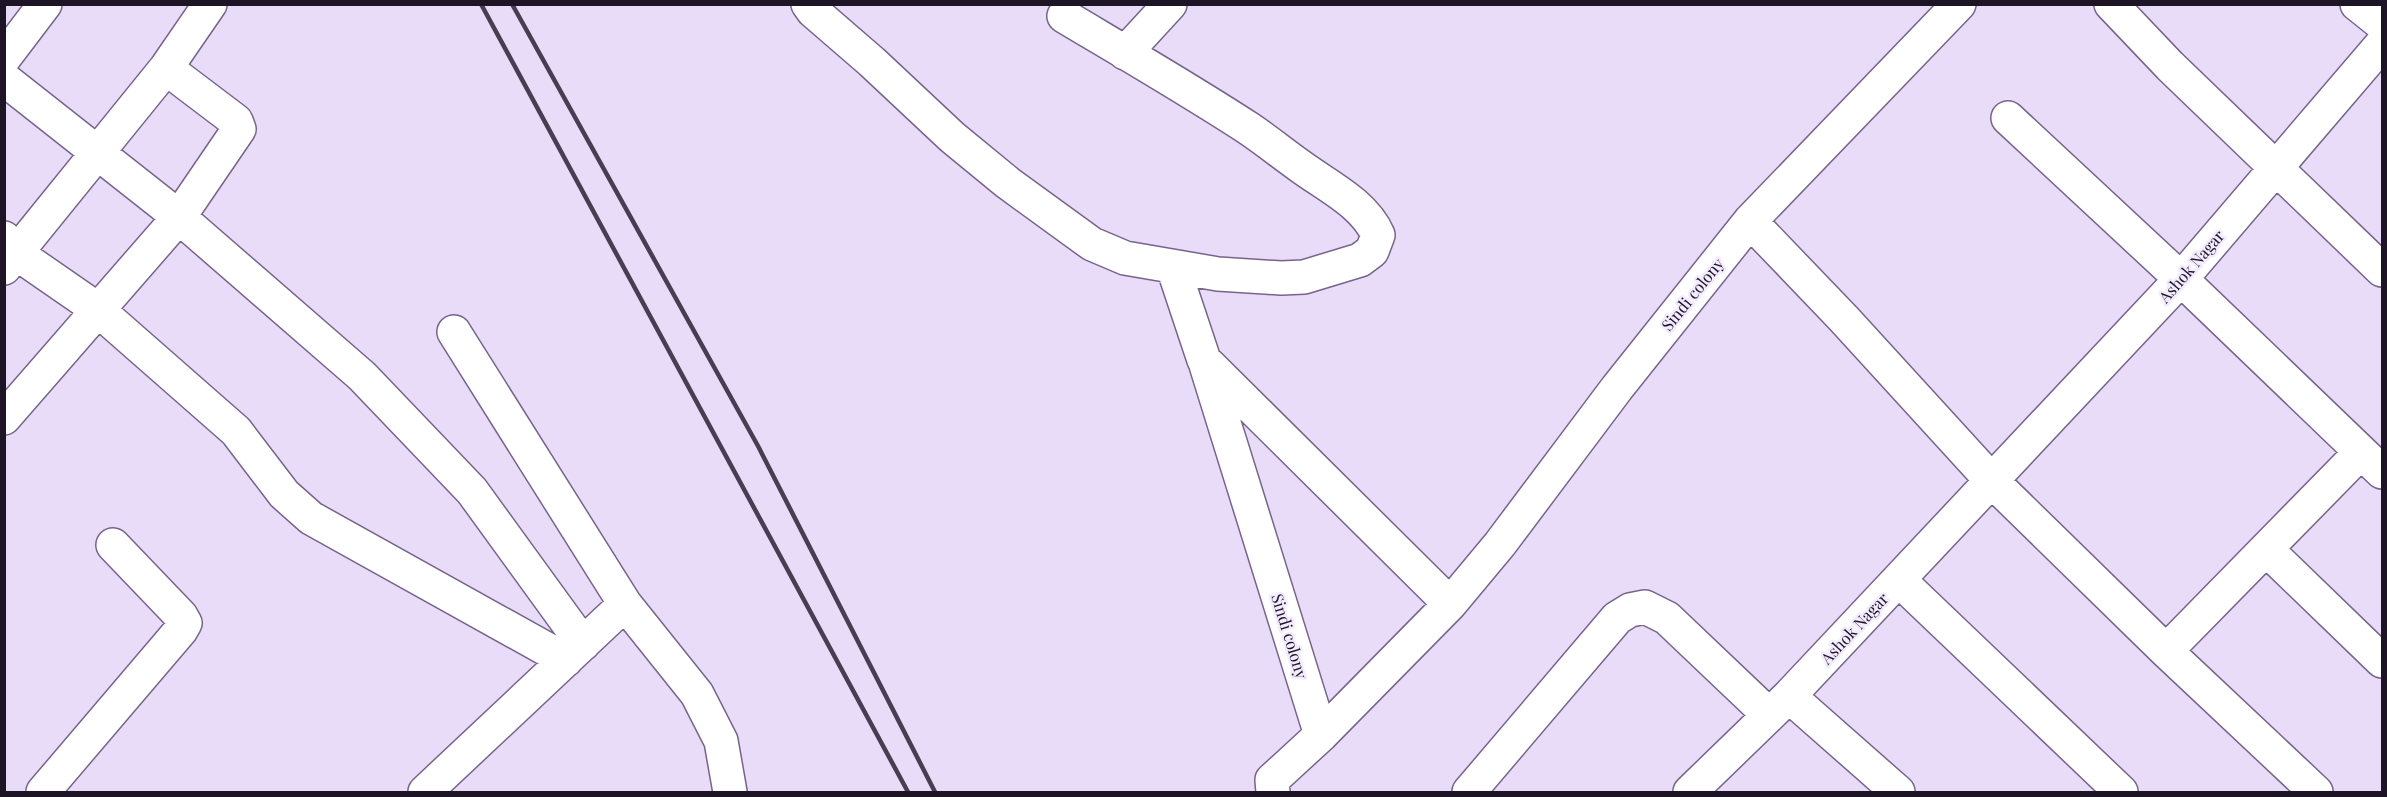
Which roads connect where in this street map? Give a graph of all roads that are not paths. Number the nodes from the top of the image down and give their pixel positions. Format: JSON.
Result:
{"nodes":[{"id":1,"x":45,"y":4,"type":"edge"},
{"id":2,"x":210,"y":4,"type":"edge"},
{"id":3,"x":808,"y":4,"type":"edge"},
{"id":4,"x":1170,"y":4,"type":"edge"},
{"id":5,"x":1959,"y":4,"type":"edge"},
{"id":6,"x":2111,"y":4,"type":"edge"},
{"id":7,"x":2357,"y":4,"type":"edge"},
{"id":8,"x":1064,"y":16,"type":"dead end"},
{"id":9,"x":2382,"y":24,"type":"edge"},
{"id":10,"x":2382,"y":44,"type":"edge"},
{"id":11,"x":1125,"y":53,"type":"junction"},
{"id":12,"x":4,"y":58,"type":"edge"},
{"id":13,"x":166,"y":68,"type":"junction"},
{"id":14,"x":4,"y":79,"type":"edge"},
{"id":15,"x":2008,"y":118,"type":"dead end"},
{"id":16,"x":96,"y":153,"type":"junction"},
{"id":17,"x":2276,"y":168,"type":"junction"},
{"id":18,"x":179,"y":217,"type":"junction"},
{"id":19,"x":1750,"y":221,"type":"junction"},
{"id":20,"x":8,"y":253,"type":"edge"},
{"id":21,"x":1173,"y":267,"type":"junction"},
{"id":22,"x":2382,"y":270,"type":"edge"},
{"id":23,"x":2181,"y":279,"type":"junction"},
{"id":24,"x":97,"y":309,"type":"junction"},
{"id":25,"x":454,"y":332,"type":"dead end"},
{"id":26,"x":1195,"y":335,"type":"junction"},
{"id":27,"x":5,"y":415,"type":"edge"},
{"id":28,"x":2372,"y":462,"type":"edge"},
{"id":29,"x":1992,"y":481,"type":"junction"},
{"id":30,"x":113,"y":546,"type":"dead end"},
{"id":31,"x":2266,"y":549,"type":"junction"},
{"id":32,"x":1899,"y":580,"type":"junction"},
{"id":33,"x":1450,"y":604,"type":"junction"},
{"id":34,"x":637,"y":619,"type":"junction"},
{"id":35,"x":2166,"y":651,"type":"junction"},
{"id":36,"x":574,"y":652,"type":"junction"},
{"id":37,"x":2382,"y":661,"type":"edge"},
{"id":38,"x":1779,"y":706,"type":"junction"},
{"id":39,"x":1321,"y":735,"type":"junction"},
{"id":40,"x":43,"y":792,"type":"edge"},
{"id":41,"x":425,"y":792,"type":"edge"},
{"id":42,"x":730,"y":792,"type":"edge"},
{"id":43,"x":1273,"y":792,"type":"edge"},
{"id":44,"x":1469,"y":792,"type":"edge"},
{"id":45,"x":1690,"y":792,"type":"edge"},
{"id":46,"x":1898,"y":792,"type":"edge"},
{"id":47,"x":2121,"y":792,"type":"edge"},
{"id":48,"x":2316,"y":792,"type":"edge"}],
"edges":[{"from":1,"to":12,"type":"street"},
{"from":2,"to":13,"type":"street"},
{"from":3,"to":21,"type":"street"},
{"from":4,"to":11,"type":"street"},
{"from":5,"to":19,"type":"street","name":"Sindi colony"},
{"from":6,"to":17,"type":"street"},
{"from":7,"to":9,"type":"street"},
{"from":8,"to":11,"type":"street"},
{"from":10,"to":17,"type":"street","name":"Ashok Nagar"},
{"from":11,"to":21,"type":"street"},
{"from":13,"to":16,"type":"street"},
{"from":13,"to":18,"type":"street"},
{"from":14,"to":16,"type":"street"},
{"from":15,"to":23,"type":"street"},
{"from":16,"to":18,"type":"street"},
{"from":16,"to":20,"type":"street"},
{"from":17,"to":22,"type":"street"},
{"from":17,"to":23,"type":"street","name":"Ashok Nagar"},
{"from":18,"to":24,"type":"street"},
{"from":18,"to":36,"type":"street"},
{"from":19,"to":29,"type":"street"},
{"from":19,"to":33,"type":"street","name":"Sindi colony"},
{"from":20,"to":24,"type":"street"},
{"from":21,"to":26,"type":"street","name":"Sindi colony"},
{"from":23,"to":28,"type":"street"},
{"from":23,"to":29,"type":"street","name":"Ashok Nagar"},
{"from":24,"to":27,"type":"street"},
{"from":24,"to":36,"type":"street"},
{"from":25,"to":34,"type":"street"},
{"from":26,"to":33,"type":"street","name":"Sindi colony"},
{"from":26,"to":39,"type":"street","name":"Sindi colony"},
{"from":28,"to":31,"type":"street"},
{"from":29,"to":32,"type":"street","name":"Ashok Nagar"},
{"from":29,"to":35,"type":"street"},
{"from":30,"to":40,"type":"street"},
{"from":31,"to":35,"type":"street"},
{"from":31,"to":37,"type":"street"},
{"from":32,"to":38,"type":"street","name":"Ashok Nagar"},
{"from":32,"to":47,"type":"street"},
{"from":33,"to":39,"type":"street","name":"Sindi colony"},
{"from":34,"to":36,"type":"street"},
{"from":34,"to":42,"type":"street"},
{"from":35,"to":48,"type":"street"},
{"from":36,"to":41,"type":"street"},
{"from":38,"to":44,"type":"street"},
{"from":38,"to":45,"type":"street","name":"Ashok Nagar"},
{"from":38,"to":46,"type":"street"},
{"from":39,"to":43,"type":"street"}]}
